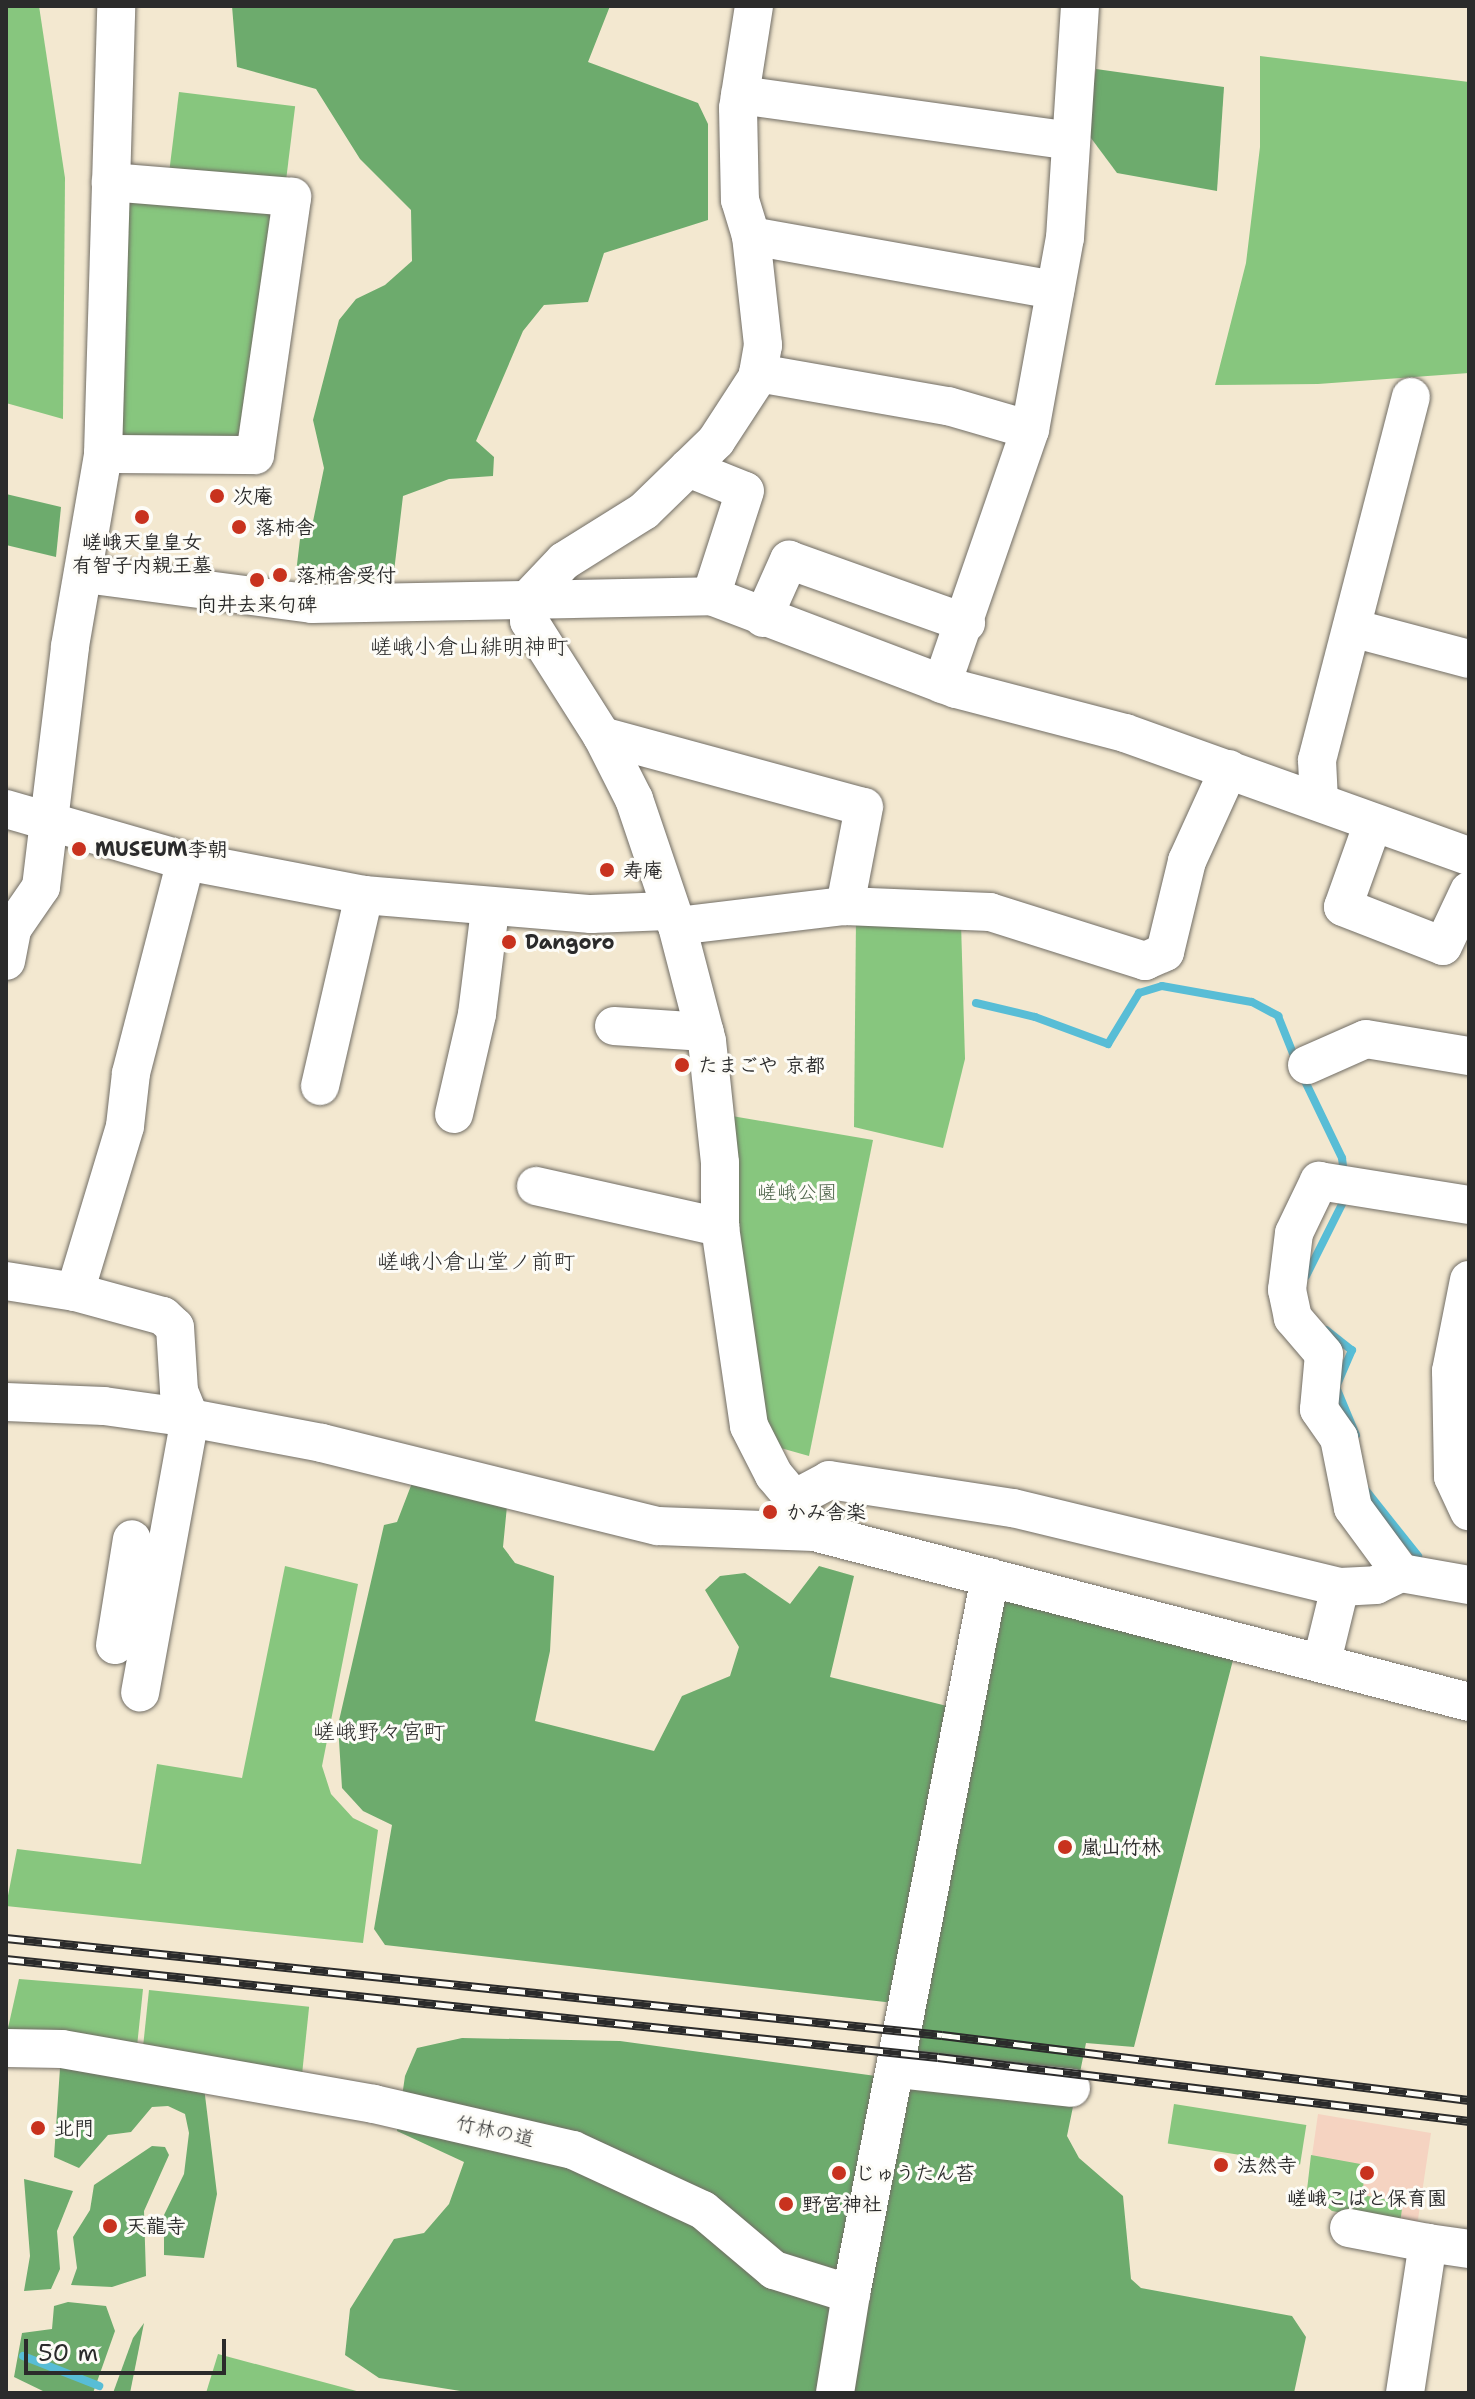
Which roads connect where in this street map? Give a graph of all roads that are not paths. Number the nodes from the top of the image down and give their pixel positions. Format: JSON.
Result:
{"nodes":[{"id":1,"x":116,"y":6,"type":"edge"},
{"id":2,"x":754,"y":6,"type":"edge"},
{"id":3,"x":1080,"y":6,"type":"edge"},
{"id":4,"x":740,"y":95,"type":"junction"},
{"id":5,"x":1071,"y":141,"type":"junction"},
{"id":6,"x":111,"y":182,"type":"junction"},
{"id":7,"x":751,"y":236,"type":"junction"},
{"id":8,"x":1055,"y":290,"type":"junction"},
{"id":9,"x":758,"y":373,"type":"junction"},
{"id":10,"x":1411,"y":397,"type":"dead end"},
{"id":11,"x":1030,"y":430,"type":"junction"},
{"id":12,"x":103,"y":454,"type":"junction"},
{"id":13,"x":688,"y":468,"type":"junction"},
{"id":14,"x":85,"y":574,"type":"junction"},
{"id":15,"x":711,"y":596,"type":"junction"},
{"id":16,"x":528,"y":599,"type":"junction"},
{"id":17,"x":763,"y":618,"type":"junction"},
{"id":18,"x":966,"y":623,"type":"junction"},
{"id":19,"x":1352,"y":628,"type":"junction"},
{"id":20,"x":1469,"y":659,"type":"edge"},
{"id":21,"x":942,"y":684,"type":"junction"},
{"id":22,"x":602,"y":736,"type":"junction"},
{"id":23,"x":1229,"y":769,"type":"junction"},
{"id":24,"x":1319,"y":801,"type":"junction"},
{"id":25,"x":6,"y":809,"type":"edge"},
{"id":26,"x":46,"y":821,"type":"junction"},
{"id":27,"x":1373,"y":823,"type":"junction"},
{"id":28,"x":1469,"y":856,"type":"edge"},
{"id":29,"x":186,"y":861,"type":"junction"},
{"id":30,"x":1469,"y":891,"type":"edge"},
{"id":31,"x":364,"y":895,"type":"junction"},
{"id":32,"x":845,"y":906,"type":"junction"},
{"id":33,"x":490,"y":909,"type":"junction"},
{"id":34,"x":673,"y":919,"type":"junction"},
{"id":35,"x":6,"y":961,"type":"edge"},
{"id":36,"x":614,"y":1026,"type":"dead end"},
{"id":37,"x":705,"y":1032,"type":"junction"},
{"id":38,"x":1469,"y":1056,"type":"edge"},
{"id":39,"x":1307,"y":1065,"type":"dead end"},
{"id":40,"x":320,"y":1086,"type":"dead end"},
{"id":41,"x":454,"y":1114,"type":"dead end"},
{"id":42,"x":536,"y":1186,"type":"dead end"},
{"id":43,"x":1469,"y":1205,"type":"edge"},
{"id":44,"x":720,"y":1227,"type":"junction"},
{"id":45,"x":1469,"y":1280,"type":"edge"},
{"id":46,"x":6,"y":1281,"type":"edge"},
{"id":47,"x":75,"y":1292,"type":"junction"},
{"id":48,"x":6,"y":1402,"type":"edge"},
{"id":49,"x":190,"y":1418,"type":"junction"},
{"id":50,"x":794,"y":1499,"type":"junction"},
{"id":51,"x":1469,"y":1512,"type":"edge"},
{"id":52,"x":815,"y":1538,"type":"junction"},
{"id":53,"x":132,"y":1539,"type":"dead end"},
{"id":54,"x":1401,"y":1573,"type":"junction"},
{"id":55,"x":990,"y":1577,"type":"junction"},
{"id":56,"x":1469,"y":1585,"type":"edge"},
{"id":57,"x":1340,"y":1587,"type":"junction"},
{"id":58,"x":115,"y":1645,"type":"dead end"},
{"id":59,"x":1322,"y":1661,"type":"junction"},
{"id":60,"x":140,"y":1692,"type":"dead end"},
{"id":61,"x":1469,"y":1702,"type":"edge"},
{"id":62,"x":6,"y":2048,"type":"edge"},
{"id":63,"x":897,"y":2068,"type":"junction"},
{"id":64,"x":1071,"y":2088,"type":"dead end"},
{"id":65,"x":1349,"y":2228,"type":"dead end"},
{"id":66,"x":1428,"y":2243,"type":"junction"},
{"id":67,"x":1469,"y":2249,"type":"edge"},
{"id":68,"x":851,"y":2294,"type":"junction"},
{"id":69,"x":835,"y":2393,"type":"edge"},
{"id":70,"x":1405,"y":2393,"type":"edge"}],
"edges":[{"from":1,"to":6,"type":"street"},
{"from":2,"to":4,"type":"street"},
{"from":3,"to":5,"type":"street"},
{"from":4,"to":5,"type":"street"},
{"from":4,"to":7,"type":"street"},
{"from":5,"to":8,"type":"street"},
{"from":6,"to":12,"type":"street"},
{"from":6,"to":12,"type":"street"},
{"from":7,"to":8,"type":"street"},
{"from":7,"to":9,"type":"street"},
{"from":8,"to":11,"type":"street"},
{"from":9,"to":11,"type":"street"},
{"from":9,"to":13,"type":"street"},
{"from":10,"to":19,"type":"street"},
{"from":11,"to":18,"type":"street"},
{"from":12,"to":14,"type":"street"},
{"from":13,"to":15,"type":"street"},
{"from":13,"to":16,"type":"street"},
{"from":14,"to":16,"type":"street"},
{"from":14,"to":26,"type":"street"},
{"from":15,"to":16,"type":"street"},
{"from":15,"to":17,"type":"street"},
{"from":16,"to":22,"type":"street"},
{"from":17,"to":18,"type":"street"},
{"from":17,"to":21,"type":"street"},
{"from":18,"to":21,"type":"street"},
{"from":19,"to":20,"type":"street"},
{"from":19,"to":24,"type":"street"},
{"from":21,"to":23,"type":"street"},
{"from":22,"to":32,"type":"street"},
{"from":22,"to":34,"type":"street"},
{"from":23,"to":24,"type":"street"},
{"from":23,"to":32,"type":"street"},
{"from":24,"to":27,"type":"street"},
{"from":25,"to":26,"type":"street"},
{"from":26,"to":29,"type":"street"},
{"from":26,"to":35,"type":"street"},
{"from":27,"to":28,"type":"street"},
{"from":27,"to":30,"type":"street"},
{"from":29,"to":31,"type":"street"},
{"from":29,"to":47,"type":"street"},
{"from":31,"to":33,"type":"street"},
{"from":31,"to":40,"type":"street"},
{"from":32,"to":34,"type":"street"},
{"from":33,"to":34,"type":"street"},
{"from":33,"to":41,"type":"street"},
{"from":34,"to":37,"type":"street"},
{"from":36,"to":37,"type":"street"},
{"from":37,"to":44,"type":"street"},
{"from":38,"to":39,"type":"street"},
{"from":42,"to":44,"type":"street"},
{"from":43,"to":54,"type":"street"},
{"from":44,"to":50,"type":"street"},
{"from":45,"to":51,"type":"street"},
{"from":46,"to":47,"type":"street"},
{"from":47,"to":49,"type":"street"},
{"from":48,"to":49,"type":"street"},
{"from":49,"to":52,"type":"street"},
{"from":49,"to":60,"type":"street"},
{"from":50,"to":52,"type":"street"},
{"from":50,"to":57,"type":"street"},
{"from":52,"to":55,"type":"street"},
{"from":53,"to":58,"type":"street"},
{"from":54,"to":56,"type":"street"},
{"from":54,"to":57,"type":"street"},
{"from":55,"to":59,"type":"street"},
{"from":55,"to":63,"type":"street"},
{"from":57,"to":59,"type":"street"},
{"from":59,"to":61,"type":"street"},
{"from":62,"to":68,"type":"street","name":"竹林の道"},
{"from":63,"to":64,"type":"street"},
{"from":63,"to":68,"type":"street"},
{"from":65,"to":66,"type":"street"},
{"from":66,"to":67,"type":"street"},
{"from":66,"to":70,"type":"street"},
{"from":68,"to":69,"type":"street"}]}
